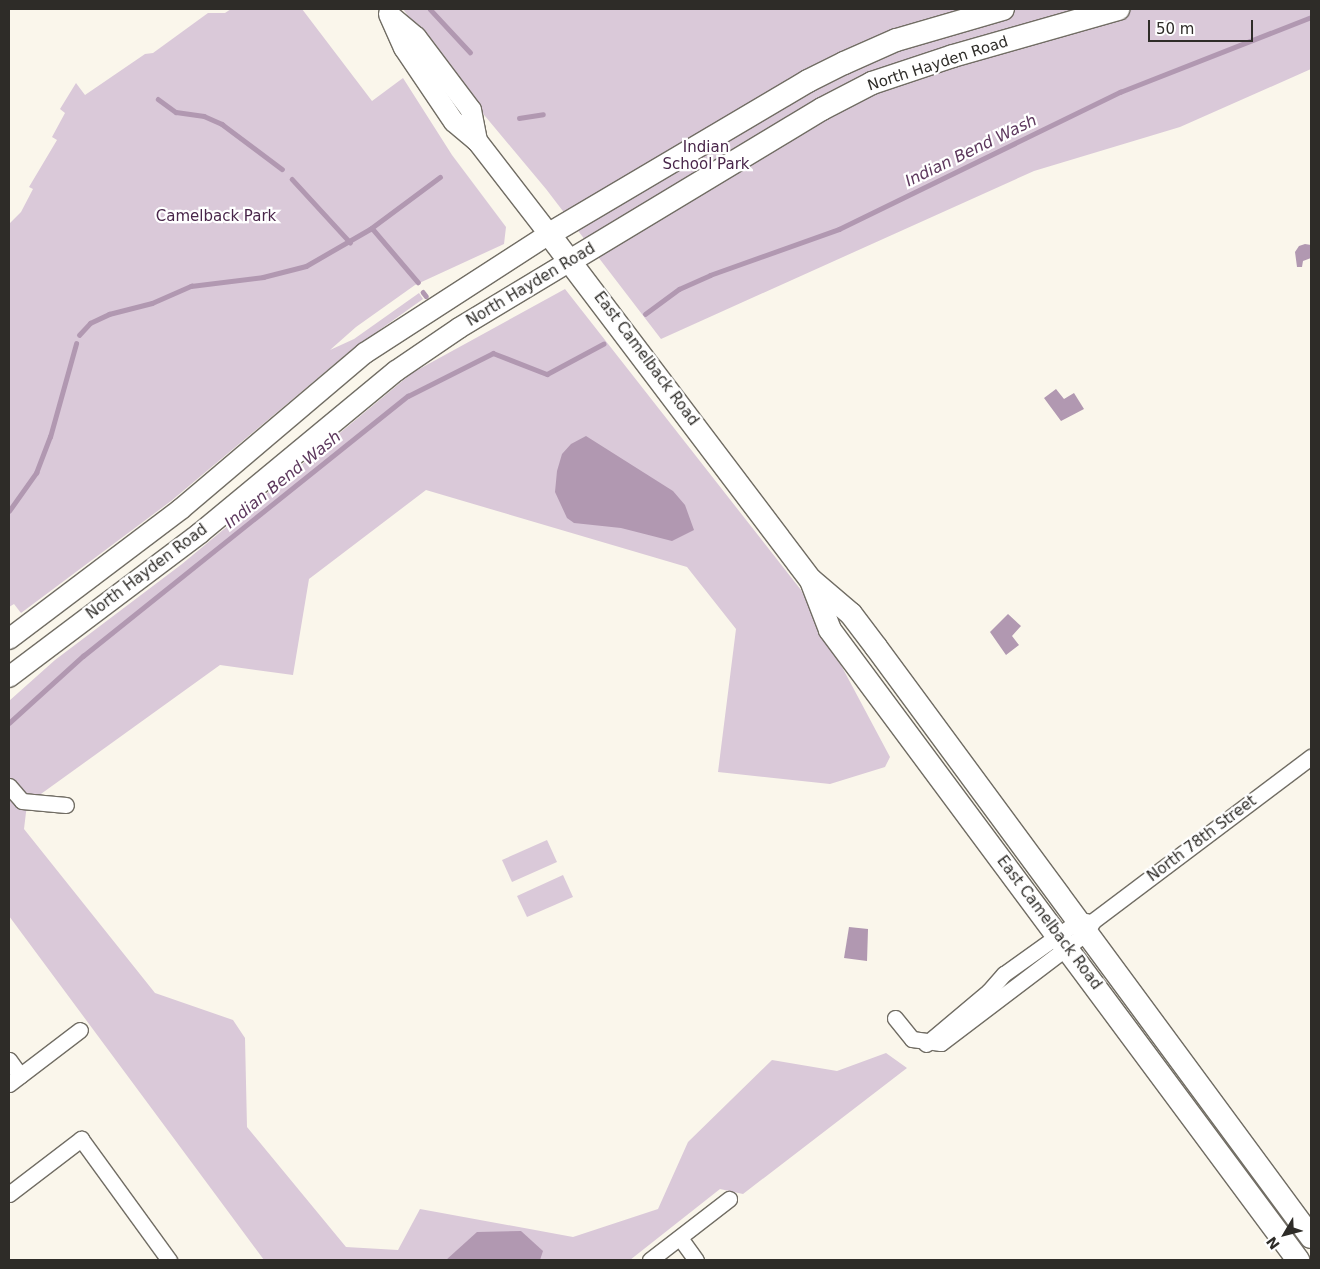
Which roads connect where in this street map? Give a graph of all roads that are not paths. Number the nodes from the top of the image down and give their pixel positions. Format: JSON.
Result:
{"nodes":[{"id":1,"x":1003,"y":9,"type":"edge"},
{"id":2,"x":1118,"y":9,"type":"edge"},
{"id":3,"x":387,"y":11,"type":"edge"},
{"id":4,"x":549,"y":234,"type":"junction"},
{"id":5,"x":570,"y":261,"type":"junction"},
{"id":6,"x":811,"y":580,"type":"junction"},
{"id":7,"x":9,"y":639,"type":"edge"},
{"id":8,"x":9,"y":676,"type":"edge"},
{"id":9,"x":1311,"y":757,"type":"edge"},
{"id":10,"x":9,"y":786,"type":"edge"},
{"id":11,"x":66,"y":804,"type":"dead end"},
{"id":12,"x":1086,"y":925,"type":"junction"},
{"id":13,"x":1062,"y":941,"type":"junction"},
{"id":14,"x":895,"y":1018,"type":"dead end"},
{"id":15,"x":80,"y":1030,"type":"dead end"},
{"id":16,"x":9,"y":1060,"type":"edge"},
{"id":17,"x":14,"y":1079,"type":"edge"},
{"id":18,"x":1207,"y":1096,"type":"junction"},
{"id":19,"x":1184,"y":1107,"type":"junction"},
{"id":20,"x":9,"y":1194,"type":"edge"},
{"id":21,"x":729,"y":1199,"type":"dead end"},
{"id":22,"x":1311,"y":1237,"type":"edge"},
{"id":23,"x":680,"y":1238,"type":"junction"},
{"id":24,"x":169,"y":1260,"type":"edge"},
{"id":25,"x":650,"y":1260,"type":"edge"},
{"id":26,"x":696,"y":1260,"type":"edge"},
{"id":27,"x":1298,"y":1260,"type":"edge"}],
"edges":[{"from":1,"to":4,"type":"main road","name":"North Hayden Road"},
{"from":2,"to":5,"type":"main road","name":"North Hayden Road"},
{"from":3,"to":4,"type":"main road","name":"East Camelback Road"},
{"from":4,"to":5,"type":"main road","name":"East Camelback Road"},
{"from":4,"to":7,"type":"main road","name":"North Hayden Road"},
{"from":5,"to":6,"type":"main road","name":"East Camelback Road"},
{"from":5,"to":8,"type":"main road","name":"North Hayden Road"},
{"from":6,"to":12,"type":"main road","name":"East Camelback Road"},
{"from":6,"to":13,"type":"main road","name":"East Camelback Road"},
{"from":9,"to":12,"type":"street","name":"North 78th Street"},
{"from":10,"to":11,"type":"street"},
{"from":12,"to":13,"type":"street","name":"North 78th Street"},
{"from":12,"to":18,"type":"main road","name":"East Camelback Road"},
{"from":13,"to":14,"type":"street","name":"North 78th Street"},
{"from":13,"to":19,"type":"main road","name":"East Camelback Road"},
{"from":15,"to":17,"type":"street"},
{"from":16,"to":17,"type":"street"},
{"from":18,"to":19,"type":"main road"},
{"from":18,"to":22,"type":"main road","name":"East Camelback Road"},
{"from":19,"to":27,"type":"main road","name":"East Camelback Road"},
{"from":20,"to":24,"type":"street"},
{"from":21,"to":23,"type":"street"},
{"from":23,"to":25,"type":"street"},
{"from":23,"to":26,"type":"street"}]}
